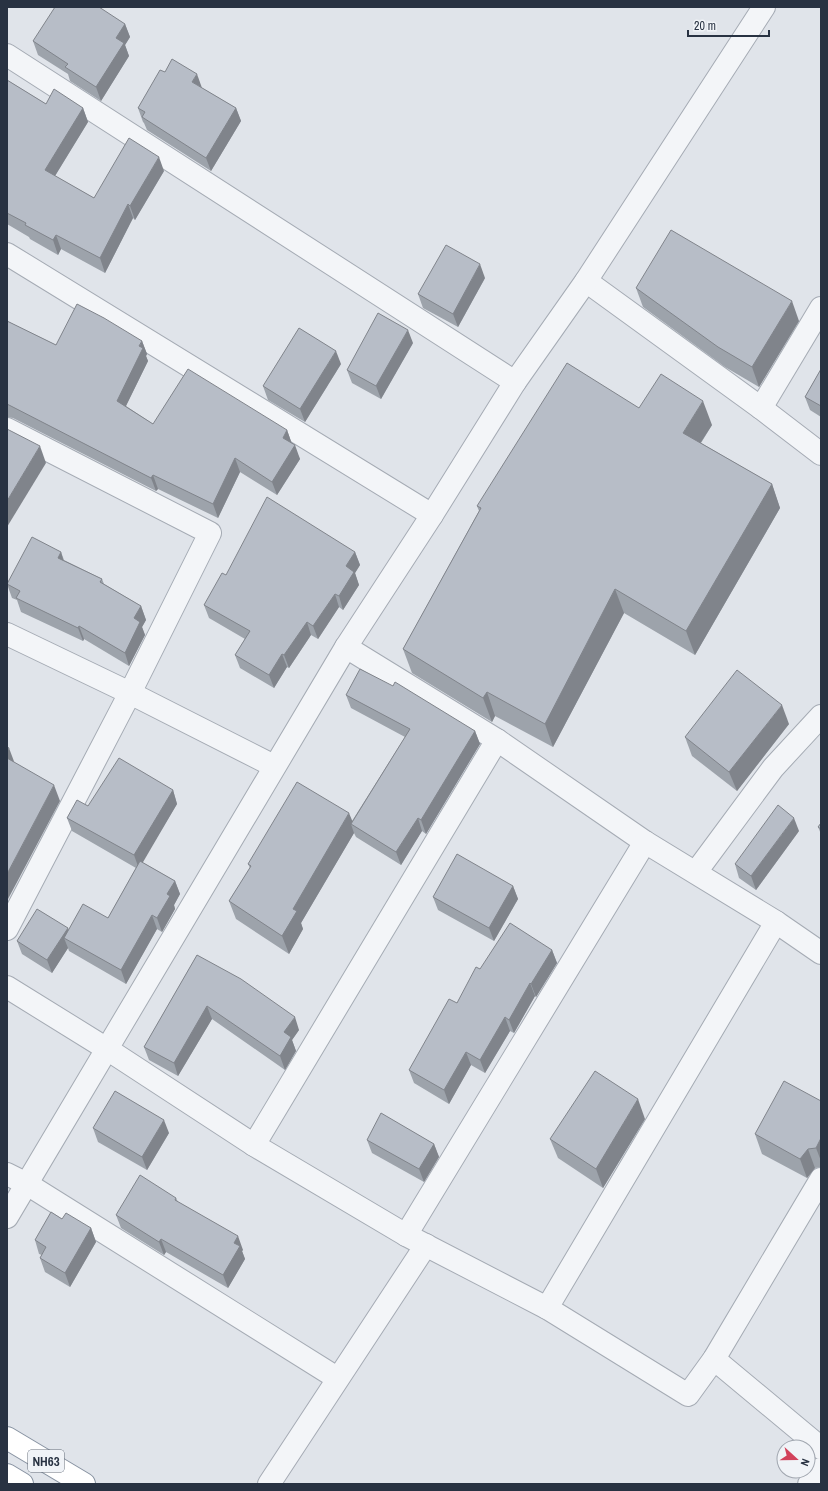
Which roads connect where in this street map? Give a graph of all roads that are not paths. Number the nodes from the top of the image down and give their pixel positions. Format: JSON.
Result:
{"nodes":[{"id":1,"x":764,"y":7,"type":"edge"},
{"id":2,"x":7,"y":55,"type":"edge"},
{"id":3,"x":7,"y":254,"type":"edge"},
{"id":4,"x":586,"y":281,"type":"junction"},
{"id":5,"x":821,"y":308,"type":"edge"},
{"id":6,"x":515,"y":382,"type":"junction"},
{"id":7,"x":761,"y":408,"type":"junction"},
{"id":8,"x":7,"y":429,"type":"edge"},
{"id":9,"x":821,"y":454,"type":"edge"},
{"id":10,"x":432,"y":515,"type":"junction"},
{"id":11,"x":7,"y":634,"type":"edge"},
{"id":12,"x":346,"y":647,"type":"junction"},
{"id":13,"x":130,"y":693,"type":"junction"},
{"id":14,"x":820,"y":720,"type":"edge"},
{"id":15,"x":497,"y":740,"type":"junction"},
{"id":16,"x":274,"y":766,"type":"junction"},
{"id":17,"x":644,"y":842,"type":"junction"},
{"id":18,"x":696,"y":872,"type":"junction"},
{"id":19,"x":776,"y":922,"type":"junction"},
{"id":20,"x":7,"y":929,"type":"edge"},
{"id":21,"x":821,"y":953,"type":"edge"},
{"id":22,"x":7,"y":987,"type":"edge"},
{"id":23,"x":108,"y":1049,"type":"junction"},
{"id":24,"x":254,"y":1145,"type":"junction"},
{"id":25,"x":7,"y":1174,"type":"edge"},
{"id":26,"x":821,"y":1179,"type":"edge"},
{"id":27,"x":27,"y":1184,"type":"junction"},
{"id":28,"x":7,"y":1217,"type":"edge"},
{"id":29,"x":406,"y":1235,"type":"junction"},
{"id":30,"x":426,"y":1245,"type":"junction"},
{"id":31,"x":547,"y":1308,"type":"junction"},
{"id":32,"x":714,"y":1359,"type":"junction"},
{"id":33,"x":337,"y":1378,"type":"junction"},
{"id":34,"x":7,"y":1438,"type":"edge"},
{"id":35,"x":821,"y":1448,"type":"edge"},
{"id":36,"x":821,"y":1469,"type":"edge"},
{"id":37,"x":7,"y":1475,"type":"edge"},
{"id":38,"x":22,"y":1484,"type":"edge"},
{"id":39,"x":84,"y":1484,"type":"edge"},
{"id":40,"x":269,"y":1484,"type":"edge"},
{"id":41,"x":809,"y":1484,"type":"edge"}],
"edges":[{"from":1,"to":4,"type":"street"},
{"from":2,"to":6,"type":"street"},
{"from":3,"to":10,"type":"street"},
{"from":4,"to":6,"type":"street"},
{"from":4,"to":7,"type":"street"},
{"from":5,"to":7,"type":"street"},
{"from":6,"to":10,"type":"street"},
{"from":7,"to":9,"type":"street"},
{"from":8,"to":13,"type":"street"},
{"from":10,"to":12,"type":"street"},
{"from":11,"to":13,"type":"street"},
{"from":12,"to":15,"type":"street"},
{"from":12,"to":16,"type":"street"},
{"from":13,"to":16,"type":"street"},
{"from":13,"to":20,"type":"street"},
{"from":14,"to":18,"type":"street"},
{"from":15,"to":17,"type":"street"},
{"from":15,"to":24,"type":"street"},
{"from":16,"to":23,"type":"street"},
{"from":17,"to":18,"type":"street"},
{"from":17,"to":29,"type":"street"},
{"from":18,"to":19,"type":"street"},
{"from":19,"to":21,"type":"street"},
{"from":19,"to":31,"type":"street"},
{"from":22,"to":23,"type":"street"},
{"from":23,"to":24,"type":"street"},
{"from":23,"to":27,"type":"street"},
{"from":24,"to":29,"type":"street"},
{"from":25,"to":27,"type":"street"},
{"from":26,"to":32,"type":"street"},
{"from":27,"to":28,"type":"street"},
{"from":27,"to":33,"type":"street"},
{"from":29,"to":30,"type":"street"},
{"from":30,"to":31,"type":"street"},
{"from":30,"to":33,"type":"street"},
{"from":31,"to":32,"type":"street"},
{"from":32,"to":35,"type":"street"},
{"from":33,"to":40,"type":"street"},
{"from":34,"to":39,"type":"highway","number":"NH63"},
{"from":36,"to":41,"type":"street"},
{"from":37,"to":38,"type":"highway","number":"NH63"}]}
